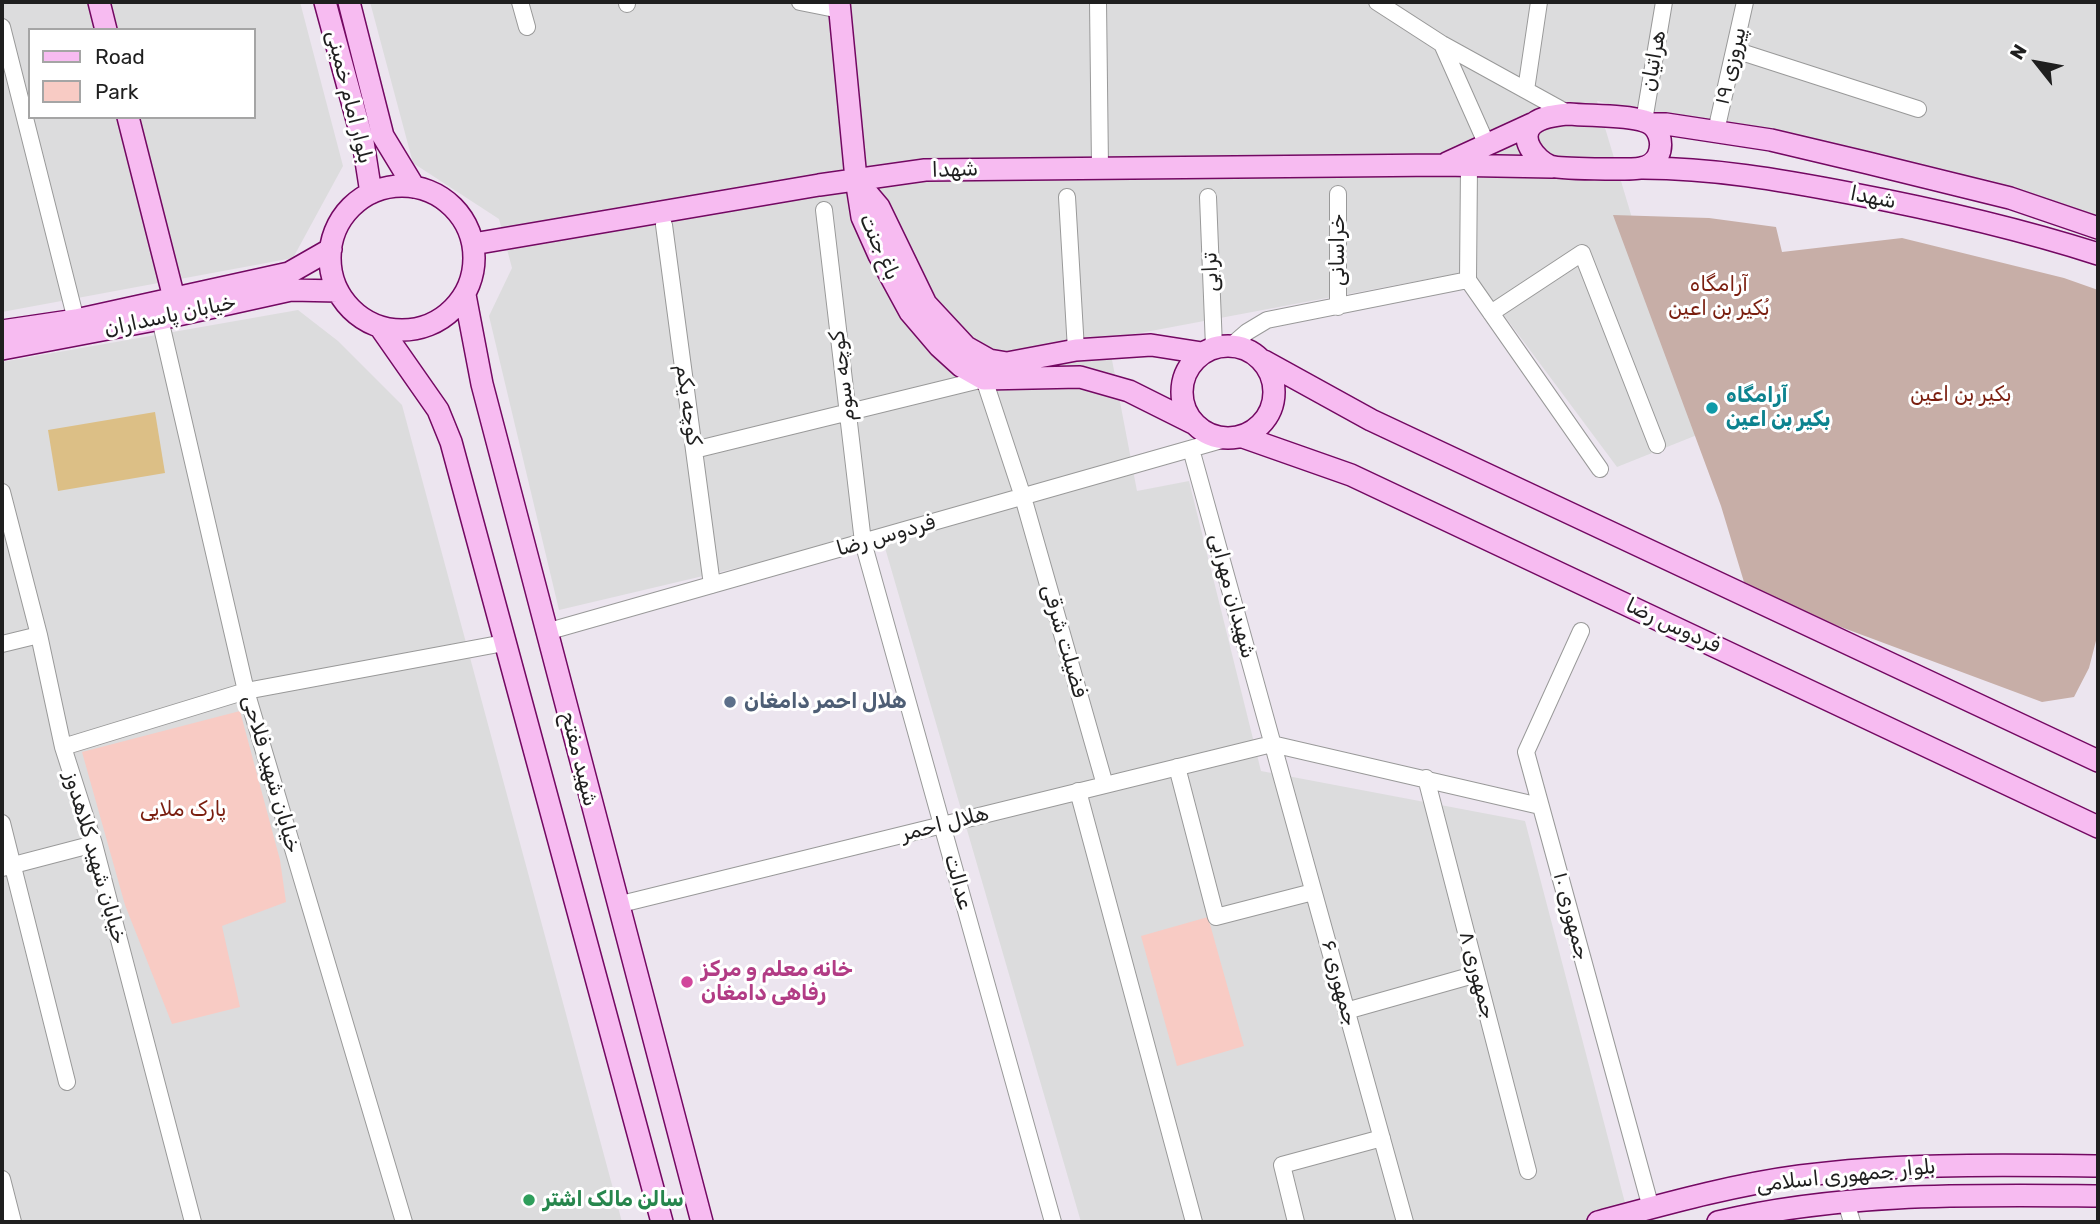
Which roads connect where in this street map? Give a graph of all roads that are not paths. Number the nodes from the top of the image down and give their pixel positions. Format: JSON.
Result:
{"nodes":[{"id":1,"x":99,"y":2,"type":"edge"},
{"id":2,"x":325,"y":2,"type":"edge"},
{"id":3,"x":349,"y":2,"type":"edge"},
{"id":4,"x":520,"y":2,"type":"edge"},
{"id":5,"x":800,"y":2,"type":"edge"},
{"id":6,"x":1098,"y":2,"type":"edge"},
{"id":7,"x":1377,"y":2,"type":"edge"},
{"id":8,"x":1539,"y":2,"type":"edge"},
{"id":9,"x":1664,"y":2,"type":"edge"},
{"id":10,"x":1745,"y":2,"type":"edge"},
{"id":11,"x":839,"y":6,"type":"edge"},
{"id":12,"x":2,"y":27,"type":"edge"},
{"id":13,"x":527,"y":27,"type":"dead end"},
{"id":14,"x":106,"y":28,"type":"edge"},
{"id":15,"x":1442,"y":44,"type":"junction"},
{"id":16,"x":1735,"y":50,"type":"junction"},
{"id":17,"x":1526,"y":90,"type":"junction"},
{"id":18,"x":1918,"y":109,"type":"dead end"},
{"id":19,"x":1569,"y":114,"type":"junction"},
{"id":20,"x":378,"y":118,"type":"junction"},
{"id":21,"x":129,"y":119,"type":"edge"},
{"id":22,"x":357,"y":120,"type":"junction"},
{"id":23,"x":1647,"y":122,"type":"junction"},
{"id":24,"x":1532,"y":124,"type":"junction"},
{"id":25,"x":1716,"y":131,"type":"junction"},
{"id":26,"x":1488,"y":145,"type":"junction"},
{"id":27,"x":1442,"y":165,"type":"junction"},
{"id":28,"x":1469,"y":166,"type":"junction"},
{"id":29,"x":1100,"y":167,"type":"junction"},
{"id":30,"x":1552,"y":167,"type":"junction"},
{"id":31,"x":1643,"y":168,"type":"junction"},
{"id":32,"x":856,"y":179,"type":"junction"},
{"id":33,"x":414,"y":187,"type":"junction"},
{"id":34,"x":371,"y":193,"type":"junction"},
{"id":35,"x":1338,"y":194,"type":"dead end"},
{"id":36,"x":1067,"y":197,"type":"dead end"},
{"id":37,"x":1208,"y":197,"type":"dead end"},
{"id":38,"x":824,"y":210,"type":"dead end"},
{"id":39,"x":664,"y":225,"type":"dead end"},
{"id":40,"x":2098,"y":228,"type":"edge"},
{"id":41,"x":473,"y":244,"type":"junction"},
{"id":42,"x":331,"y":249,"type":"junction"},
{"id":43,"x":2098,"y":254,"type":"edge"},
{"id":44,"x":1468,"y":280,"type":"junction"},
{"id":45,"x":338,"y":291,"type":"junction"},
{"id":46,"x":465,"y":295,"type":"junction"},
{"id":47,"x":174,"y":299,"type":"junction"},
{"id":48,"x":1338,"y":307,"type":"junction"},
{"id":49,"x":1491,"y":313,"type":"junction"},
{"id":50,"x":160,"y":319,"type":"junction"},
{"id":51,"x":76,"y":320,"type":"junction"},
{"id":52,"x":380,"y":327,"type":"junction"},
{"id":53,"x":2,"y":331,"type":"edge"},
{"id":54,"x":2,"y":349,"type":"edge"},
{"id":55,"x":1216,"y":349,"type":"junction"},
{"id":56,"x":1076,"y":350,"type":"junction"},
{"id":57,"x":1264,"y":361,"type":"junction"},
{"id":58,"x":984,"y":379,"type":"junction"},
{"id":59,"x":847,"y":412,"type":"junction"},
{"id":60,"x":1193,"y":423,"type":"junction"},
{"id":61,"x":1234,"y":438,"type":"junction"},
{"id":62,"x":1657,"y":444,"type":"dead end"},
{"id":63,"x":1191,"y":449,"type":"junction"},
{"id":64,"x":694,"y":450,"type":"junction"},
{"id":65,"x":1600,"y":469,"type":"dead end"},
{"id":66,"x":2,"y":492,"type":"edge"},
{"id":67,"x":1023,"y":497,"type":"junction"},
{"id":68,"x":863,"y":542,"type":"junction"},
{"id":69,"x":712,"y":585,"type":"junction"},
{"id":70,"x":1581,"y":631,"type":"dead end"},
{"id":71,"x":546,"y":632,"type":"junction"},
{"id":72,"x":39,"y":635,"type":"junction"},
{"id":73,"x":505,"y":643,"type":"junction"},
{"id":74,"x":2,"y":644,"type":"edge"},
{"id":75,"x":246,"y":691,"type":"junction"},
{"id":76,"x":1272,"y":744,"type":"junction"},
{"id":77,"x":63,"y":747,"type":"junction"},
{"id":78,"x":2098,"y":761,"type":"edge"},
{"id":79,"x":1177,"y":767,"type":"junction"},
{"id":80,"x":1426,"y":778,"type":"junction"},
{"id":81,"x":1105,"y":785,"type":"junction"},
{"id":82,"x":1078,"y":791,"type":"junction"},
{"id":83,"x":1540,"y":806,"type":"junction"},
{"id":84,"x":2,"y":823,"type":"edge"},
{"id":85,"x":942,"y":825,"type":"junction"},
{"id":86,"x":2098,"y":827,"type":"edge"},
{"id":87,"x":94,"y":844,"type":"junction"},
{"id":88,"x":7,"y":867,"type":"edge"},
{"id":89,"x":1313,"y":892,"type":"junction"},
{"id":90,"x":617,"y":905,"type":"junction"},
{"id":91,"x":1477,"y":974,"type":"junction"},
{"id":92,"x":1346,"y":1011,"type":"junction"},
{"id":93,"x":67,"y":1082,"type":"dead end"},
{"id":94,"x":1381,"y":1138,"type":"junction"},
{"id":95,"x":2098,"y":1166,"type":"edge"},
{"id":96,"x":1528,"y":1171,"type":"dead end"},
{"id":97,"x":1844,"y":1172,"type":"junction"},
{"id":98,"x":2,"y":1179,"type":"edge"},
{"id":99,"x":2098,"y":1196,"type":"edge"},
{"id":100,"x":1651,"y":1208,"type":"junction"},
{"id":101,"x":1849,"y":1212,"type":"edge"},
{"id":102,"x":13,"y":1222,"type":"edge"},
{"id":103,"x":193,"y":1222,"type":"edge"},
{"id":104,"x":404,"y":1222,"type":"edge"},
{"id":105,"x":662,"y":1222,"type":"edge"},
{"id":106,"x":702,"y":1222,"type":"edge"},
{"id":107,"x":1053,"y":1222,"type":"edge"},
{"id":108,"x":1194,"y":1222,"type":"edge"},
{"id":109,"x":1296,"y":1222,"type":"edge"},
{"id":110,"x":1405,"y":1222,"type":"edge"},
{"id":111,"x":1598,"y":1222,"type":"edge"},
{"id":112,"x":1718,"y":1222,"type":"edge"}],
"edges":[{"from":1,"to":14,"type":"street"},
{"from":2,"to":22,"type":"street","name":"بلوار امام خمینی"},
{"from":3,"to":20,"type":"street","name":"بلوار امام خمینی"},
{"from":4,"to":13,"type":"street"},
{"from":5,"to":11,"type":"street"},
{"from":6,"to":29,"type":"street"},
{"from":7,"to":15,"type":"street"},
{"from":8,"to":17,"type":"street"},
{"from":9,"to":23,"type":"street","name":"هراتیان"},
{"from":10,"to":16,"type":"street","name":"پیروزی ۱۹"},
{"from":11,"to":32,"type":"street"},
{"from":12,"to":51,"type":"street"},
{"from":15,"to":17,"type":"street"},
{"from":15,"to":26,"type":"street"},
{"from":16,"to":18,"type":"street"},
{"from":16,"to":25,"type":"street","name":"پیروزی ۱۹"},
{"from":17,"to":19,"type":"street"},
{"from":19,"to":23,"type":"street","name":"شهدا"},
{"from":19,"to":24,"type":"street","name":"شهدا"},
{"from":20,"to":22,"type":"street"},
{"from":20,"to":33,"type":"street","name":"بلوار امام خمینی"},
{"from":21,"to":47,"type":"street"},
{"from":22,"to":34,"type":"street","name":"بلوار امام خمینی"},
{"from":23,"to":25,"type":"street","name":"شهدا"},
{"from":23,"to":31,"type":"street"},
{"from":24,"to":26,"type":"street","name":"شهدا"},
{"from":24,"to":30,"type":"street"},
{"from":25,"to":40,"type":"street","name":"شهدا"},
{"from":26,"to":27,"type":"street","name":"شهدا"},
{"from":27,"to":28,"type":"street","name":"شهدا"},
{"from":27,"to":29,"type":"street","name":"شهدا"},
{"from":28,"to":30,"type":"street","name":"شهدا"},
{"from":28,"to":44,"type":"street"},
{"from":29,"to":32,"type":"street","name":"شهدا"},
{"from":30,"to":31,"type":"street","name":"شهدا"},
{"from":31,"to":43,"type":"street","name":"شهدا"},
{"from":32,"to":41,"type":"street","name":"شهدا"},
{"from":32,"to":56,"type":"street","name":"باغ جنت"},
{"from":32,"to":58,"type":"street","name":"باغ جنت"},
{"from":33,"to":34,"type":"street"},
{"from":33,"to":41,"type":"street"},
{"from":34,"to":42,"type":"street"},
{"from":35,"to":48,"type":"street","name":"خراسانی"},
{"from":36,"to":56,"type":"street"},
{"from":37,"to":55,"type":"street","name":"ترابی"},
{"from":38,"to":59,"type":"street","name":"کوچه سوم"},
{"from":39,"to":64,"type":"street","name":"کوچه یکم"},
{"from":41,"to":46,"type":"street"},
{"from":42,"to":45,"type":"street"},
{"from":42,"to":47,"type":"street","name":"خیابان پاسداران"},
{"from":44,"to":48,"type":"street"},
{"from":44,"to":49,"type":"street"},
{"from":45,"to":50,"type":"street","name":"خیابان پاسداران"},
{"from":45,"to":52,"type":"street"},
{"from":46,"to":52,"type":"street"},
{"from":46,"to":71,"type":"street","name":"شهید مفتح"},
{"from":47,"to":51,"type":"street","name":"خیابان پاسداران"},
{"from":48,"to":55,"type":"street"},
{"from":49,"to":62,"type":"street"},
{"from":49,"to":65,"type":"street"},
{"from":50,"to":54,"type":"street","name":"خیابان پاسداران"},
{"from":50,"to":75,"type":"street","name":"خیابان شهید فلاحی"},
{"from":51,"to":53,"type":"street","name":"خیابان پاسداران"},
{"from":52,"to":73,"type":"street","name":"شهید مفتح"},
{"from":55,"to":56,"type":"street","name":"باغ جنت"},
{"from":55,"to":57,"type":"street"},
{"from":55,"to":60,"type":"street"},
{"from":57,"to":61,"type":"street"},
{"from":57,"to":78,"type":"street"},
{"from":58,"to":59,"type":"street"},
{"from":58,"to":60,"type":"street"},
{"from":58,"to":67,"type":"street","name":"فضیلت شرقی"},
{"from":59,"to":64,"type":"street"},
{"from":59,"to":68,"type":"street","name":"کوچه سوم"},
{"from":60,"to":61,"type":"street"},
{"from":61,"to":63,"type":"street","name":"فردوس رضا"},
{"from":61,"to":86,"type":"street","name":"فردوس رضا"},
{"from":63,"to":67,"type":"street","name":"فردوس رضا"},
{"from":63,"to":76,"type":"street","name":"شهیدان مهرابی"},
{"from":64,"to":69,"type":"street","name":"کوچه یکم"},
{"from":66,"to":72,"type":"street","name":"خیابان شهید کلاهدوز"},
{"from":67,"to":68,"type":"street","name":"فردوس رضا"},
{"from":67,"to":81,"type":"street","name":"فضیلت شرقی"},
{"from":68,"to":69,"type":"street","name":"فردوس رضا"},
{"from":68,"to":85,"type":"street","name":"عدالت"},
{"from":69,"to":71,"type":"street","name":"فردوس رضا"},
{"from":70,"to":83,"type":"street","name":"جمهوری ۱۰"},
{"from":71,"to":90,"type":"street","name":"شهید مفتح"},
{"from":72,"to":74,"type":"street"},
{"from":72,"to":77,"type":"street","name":"خیابان شهید کلاهدوز"},
{"from":73,"to":75,"type":"street"},
{"from":73,"to":105,"type":"street","name":"شهید مفتح"},
{"from":75,"to":77,"type":"street"},
{"from":75,"to":104,"type":"street","name":"خیابان شهید فلاحی"},
{"from":76,"to":79,"type":"street","name":"هلال احمر"},
{"from":76,"to":80,"type":"street"},
{"from":76,"to":89,"type":"street","name":"جمهوری ۶"},
{"from":77,"to":87,"type":"street","name":"خیابان شهید کلاهدوز"},
{"from":79,"to":81,"type":"street","name":"هلال احمر"},
{"from":79,"to":89,"type":"street"},
{"from":80,"to":83,"type":"street"},
{"from":80,"to":91,"type":"street","name":"جمهوری ۸"},
{"from":81,"to":82,"type":"street","name":"هلال احمر"},
{"from":82,"to":85,"type":"street","name":"هلال احمر"},
{"from":82,"to":108,"type":"street"},
{"from":83,"to":100,"type":"street","name":"جمهوری ۱۰"},
{"from":84,"to":88,"type":"street"},
{"from":85,"to":90,"type":"street","name":"هلال احمر"},
{"from":85,"to":107,"type":"street","name":"عدالت"},
{"from":87,"to":88,"type":"street"},
{"from":87,"to":103,"type":"street","name":"خیابان شهید کلاهدوز"},
{"from":88,"to":93,"type":"street"},
{"from":89,"to":92,"type":"street","name":"جمهوری ۶"},
{"from":90,"to":106,"type":"street","name":"شهید مفتح"},
{"from":91,"to":92,"type":"street"},
{"from":91,"to":96,"type":"street","name":"جمهوری ۸"},
{"from":92,"to":94,"type":"street","name":"جمهوری ۶"},
{"from":94,"to":109,"type":"street"},
{"from":94,"to":110,"type":"street","name":"جمهوری ۶"},
{"from":95,"to":97,"type":"street","name":"بلوار جمهوری اسلامی"},
{"from":97,"to":100,"type":"street","name":"بلوار جمهوری اسلامی"},
{"from":97,"to":101,"type":"street"},
{"from":98,"to":102,"type":"street"},
{"from":99,"to":101,"type":"street","name":"بلوار جمهوری اسلامی"},
{"from":100,"to":111,"type":"street","name":"بلوار جمهوری اسلامی"},
{"from":101,"to":112,"type":"street","name":"بلوار جمهوری اسلامی"}]}
